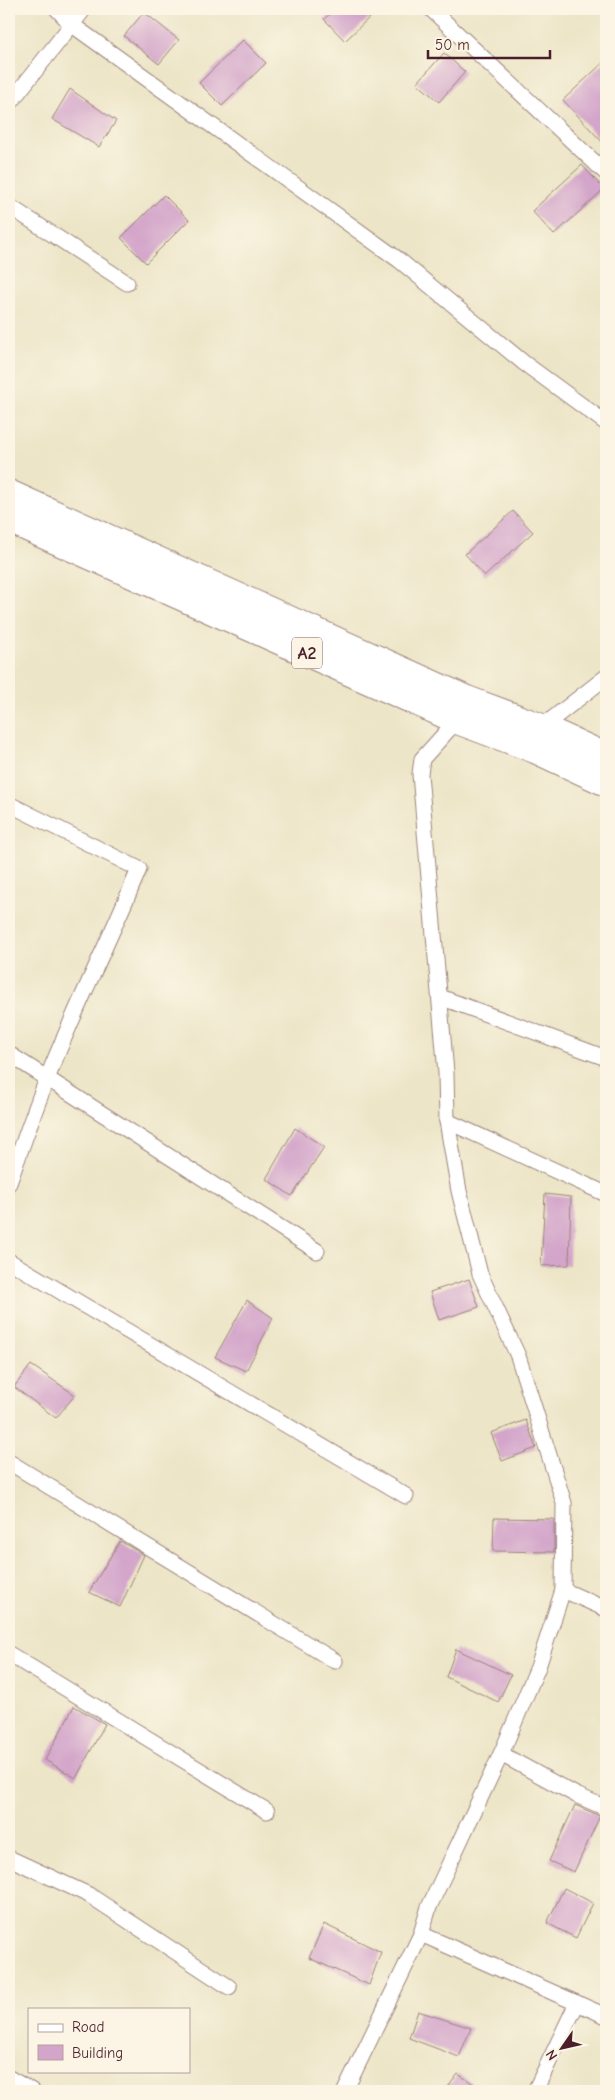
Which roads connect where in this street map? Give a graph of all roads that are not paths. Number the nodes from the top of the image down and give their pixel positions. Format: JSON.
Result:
{"nodes":[{"id":1,"x":57,"y":9,"type":"edge"},
{"id":2,"x":84,"y":9,"type":"edge"},
{"id":3,"x":431,"y":9,"type":"edge"},
{"id":4,"x":71,"y":24,"type":"junction"},
{"id":5,"x":9,"y":104,"type":"edge"},
{"id":6,"x":606,"y":173,"type":"edge"},
{"id":7,"x":9,"y":206,"type":"edge"},
{"id":8,"x":127,"y":283,"type":"dead end"},
{"id":9,"x":606,"y":423,"type":"edge"},
{"id":10,"x":9,"y":493,"type":"edge"},
{"id":11,"x":9,"y":520,"type":"edge"},
{"id":12,"x":606,"y":677,"type":"edge"},
{"id":13,"x":460,"y":722,"type":"junction"},
{"id":14,"x":542,"y":727,"type":"junction"},
{"id":15,"x":606,"y":756,"type":"edge"},
{"id":16,"x":606,"y":783,"type":"edge"},
{"id":17,"x":9,"y":804,"type":"edge"},
{"id":18,"x":440,"y":997,"type":"junction"},
{"id":19,"x":9,"y":1054,"type":"edge"},
{"id":20,"x":606,"y":1058,"type":"edge"},
{"id":21,"x":47,"y":1079,"type":"junction"},
{"id":22,"x":447,"y":1121,"type":"junction"},
{"id":23,"x":9,"y":1184,"type":"edge"},
{"id":24,"x":606,"y":1194,"type":"edge"},
{"id":25,"x":317,"y":1251,"type":"dead end"},
{"id":26,"x":9,"y":1261,"type":"edge"},
{"id":27,"x":9,"y":1462,"type":"edge"},
{"id":28,"x":406,"y":1496,"type":"dead end"},
{"id":29,"x":563,"y":1590,"type":"junction"},
{"id":30,"x":606,"y":1609,"type":"edge"},
{"id":31,"x":9,"y":1654,"type":"edge"},
{"id":32,"x":334,"y":1660,"type":"dead end"},
{"id":33,"x":501,"y":1754,"type":"junction"},
{"id":34,"x":606,"y":1808,"type":"edge"},
{"id":35,"x":267,"y":1812,"type":"dead end"},
{"id":36,"x":9,"y":1858,"type":"edge"},
{"id":37,"x":421,"y":1934,"type":"junction"},
{"id":38,"x":229,"y":1987,"type":"dead end"},
{"id":39,"x":577,"y":2003,"type":"junction"},
{"id":40,"x":606,"y":2016,"type":"edge"},
{"id":41,"x":9,"y":2078,"type":"edge"},
{"id":42,"x":32,"y":2091,"type":"edge"},
{"id":43,"x":345,"y":2091,"type":"edge"},
{"id":44,"x":535,"y":2091,"type":"edge"}],
"edges":[{"from":1,"to":4,"type":"street"},
{"from":2,"to":4,"type":"street"},
{"from":3,"to":6,"type":"street"},
{"from":4,"to":5,"type":"street"},
{"from":4,"to":9,"type":"street"},
{"from":7,"to":8,"type":"street"},
{"from":10,"to":14,"type":"highway","number":"A2"},
{"from":11,"to":13,"type":"highway","number":"A2"},
{"from":12,"to":14,"type":"street"},
{"from":13,"to":16,"type":"highway","number":"A2"},
{"from":13,"to":18,"type":"street"},
{"from":14,"to":15,"type":"highway","number":"A2"},
{"from":17,"to":21,"type":"street"},
{"from":18,"to":20,"type":"street"},
{"from":18,"to":22,"type":"street"},
{"from":19,"to":21,"type":"street"},
{"from":21,"to":23,"type":"street"},
{"from":21,"to":25,"type":"street"},
{"from":22,"to":24,"type":"street"},
{"from":22,"to":29,"type":"street"},
{"from":26,"to":28,"type":"street"},
{"from":27,"to":32,"type":"street"},
{"from":29,"to":30,"type":"street"},
{"from":29,"to":33,"type":"street"},
{"from":31,"to":35,"type":"street"},
{"from":33,"to":34,"type":"street"},
{"from":33,"to":37,"type":"street"},
{"from":36,"to":38,"type":"street"},
{"from":37,"to":39,"type":"street"},
{"from":37,"to":43,"type":"street"},
{"from":39,"to":40,"type":"street"},
{"from":39,"to":44,"type":"street"},
{"from":41,"to":42,"type":"street"}]}
